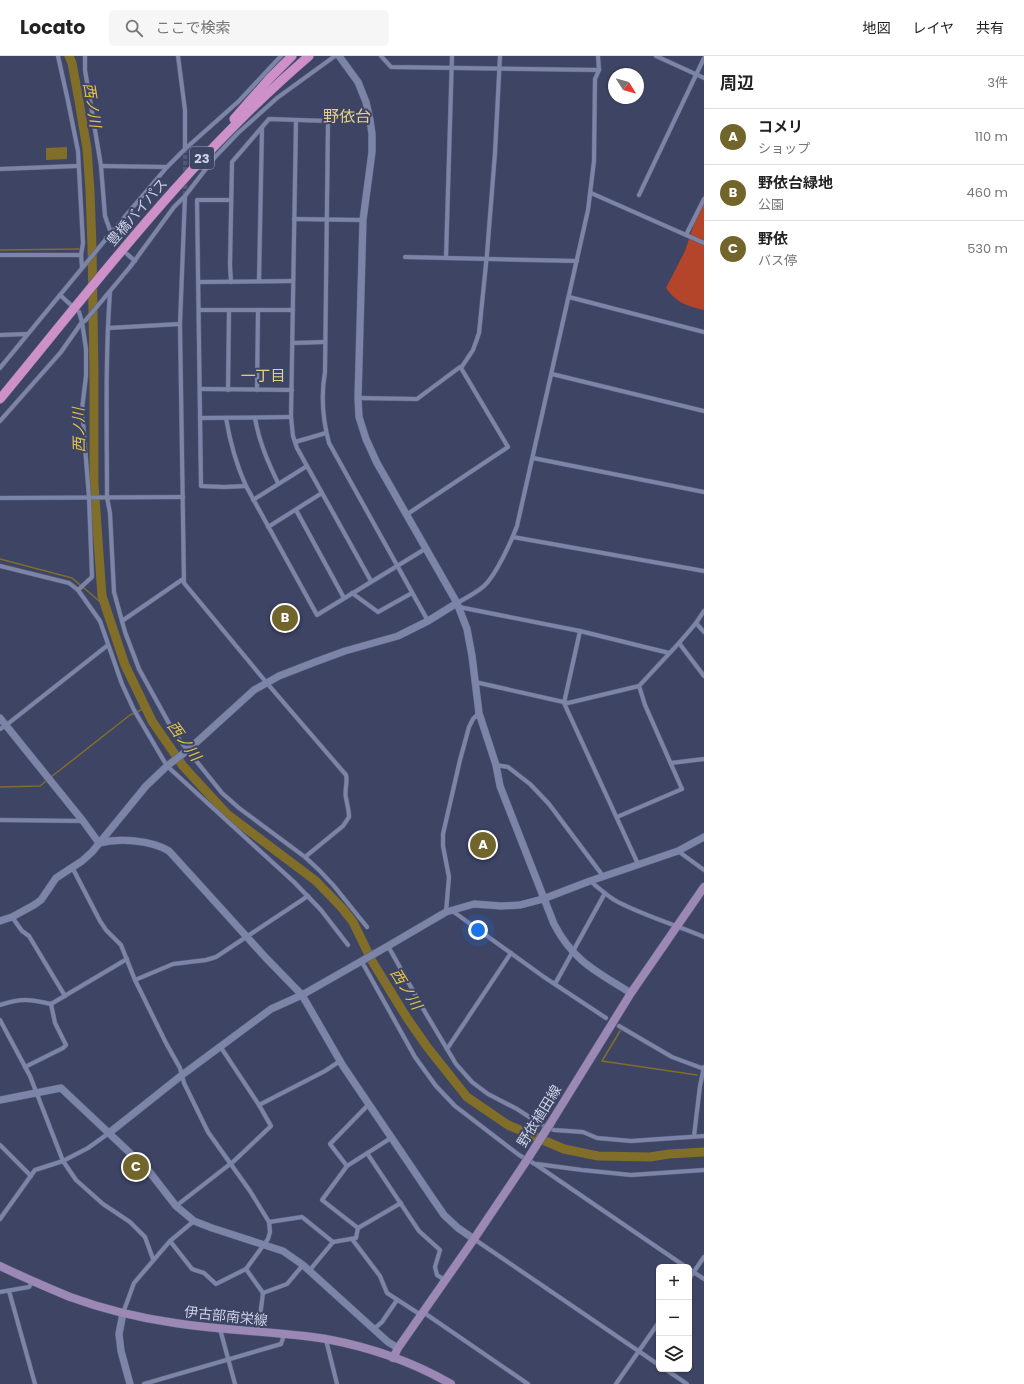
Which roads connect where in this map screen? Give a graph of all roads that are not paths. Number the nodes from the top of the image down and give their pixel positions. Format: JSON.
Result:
{"nodes":[{"id":1,"x":58,"y":56,"type":"edge"},
{"id":2,"x":85,"y":56,"type":"edge"},
{"id":3,"x":178,"y":56,"type":"edge"},
{"id":4,"x":281,"y":56,"type":"edge"},
{"id":5,"x":292,"y":56,"type":"edge"},
{"id":6,"x":310,"y":56,"type":"edge"},
{"id":7,"x":335,"y":56,"type":"edge"},
{"id":8,"x":339,"y":56,"type":"edge"},
{"id":9,"x":381,"y":56,"type":"edge"},
{"id":10,"x":452,"y":56,"type":"edge"},
{"id":11,"x":500,"y":56,"type":"edge"},
{"id":12,"x":598,"y":56,"type":"edge"},
{"id":13,"x":656,"y":56,"type":"edge"},
{"id":14,"x":704,"y":58,"type":"edge"},
{"id":15,"x":451,"y":67,"type":"junction"},
{"id":16,"x":499,"y":68,"type":"junction"},
{"id":17,"x":598,"y":70,"type":"junction"},
{"id":18,"x":696,"y":75,"type":"junction"},
{"id":19,"x":704,"y":78,"type":"edge"},
{"id":20,"x":296,"y":120,"type":"junction"},
{"id":21,"x":262,"y":128,"type":"junction"},
{"id":22,"x":185,"y":149,"type":"junction"},
{"id":23,"x":202,"y":159,"type":"junction"},
{"id":24,"x":78,"y":166,"type":"junction"},
{"id":25,"x":101,"y":166,"type":"junction"},
{"id":26,"x":167,"y":167,"type":"junction"},
{"id":27,"x":0,"y":169,"type":"edge"},
{"id":28,"x":590,"y":193,"type":"junction"},
{"id":29,"x":640,"y":195,"type":"dead end"},
{"id":30,"x":185,"y":196,"type":"junction"},
{"id":31,"x":704,"y":199,"type":"edge"},
{"id":32,"x":231,"y":200,"type":"junction"},
{"id":33,"x":294,"y":219,"type":"junction"},
{"id":34,"x":327,"y":219,"type":"junction"},
{"id":35,"x":364,"y":220,"type":"junction"},
{"id":36,"x":111,"y":233,"type":"junction"},
{"id":37,"x":686,"y":235,"type":"junction"},
{"id":38,"x":106,"y":238,"type":"junction"},
{"id":39,"x":113,"y":243,"type":"dead end"},
{"id":40,"x":704,"y":243,"type":"edge"},
{"id":41,"x":127,"y":254,"type":"dead end"},
{"id":42,"x":0,"y":255,"type":"edge"},
{"id":43,"x":81,"y":255,"type":"junction"},
{"id":44,"x":405,"y":257,"type":"dead end"},
{"id":45,"x":446,"y":258,"type":"junction"},
{"id":46,"x":486,"y":260,"type":"junction"},
{"id":47,"x":135,"y":261,"type":"junction"},
{"id":48,"x":577,"y":261,"type":"junction"},
{"id":49,"x":82,"y":268,"type":"junction"},
{"id":50,"x":259,"y":281,"type":"junction"},
{"id":51,"x":198,"y":282,"type":"junction"},
{"id":52,"x":231,"y":282,"type":"junction"},
{"id":53,"x":293,"y":282,"type":"junction"},
{"id":54,"x":109,"y":294,"type":"junction"},
{"id":55,"x":60,"y":295,"type":"junction"},
{"id":56,"x":569,"y":297,"type":"junction"},
{"id":57,"x":71,"y":305,"type":"dead end"},
{"id":58,"x":199,"y":310,"type":"junction"},
{"id":59,"x":229,"y":310,"type":"junction"},
{"id":60,"x":258,"y":310,"type":"junction"},
{"id":61,"x":293,"y":310,"type":"junction"},
{"id":62,"x":79,"y":312,"type":"dead end"},
{"id":63,"x":84,"y":322,"type":"junction"},
{"id":64,"x":180,"y":324,"type":"junction"},
{"id":65,"x":108,"y":328,"type":"junction"},
{"id":66,"x":704,"y":332,"type":"edge"},
{"id":67,"x":27,"y":334,"type":"junction"},
{"id":68,"x":0,"y":335,"type":"edge"},
{"id":69,"x":324,"y":342,"type":"junction"},
{"id":70,"x":293,"y":343,"type":"junction"},
{"id":71,"x":0,"y":368,"type":"edge"},
{"id":72,"x":461,"y":368,"type":"junction"},
{"id":73,"x":552,"y":374,"type":"junction"},
{"id":74,"x":200,"y":390,"type":"junction"},
{"id":75,"x":228,"y":390,"type":"junction"},
{"id":76,"x":257,"y":390,"type":"junction"},
{"id":77,"x":292,"y":390,"type":"junction"},
{"id":78,"x":0,"y":398,"type":"edge"},
{"id":79,"x":358,"y":398,"type":"junction"},
{"id":80,"x":704,"y":411,"type":"edge"},
{"id":81,"x":291,"y":417,"type":"junction"},
{"id":82,"x":200,"y":418,"type":"junction"},
{"id":83,"x":226,"y":418,"type":"junction"},
{"id":84,"x":256,"y":418,"type":"junction"},
{"id":85,"x":0,"y":421,"type":"edge"},
{"id":86,"x":326,"y":433,"type":"junction"},
{"id":87,"x":294,"y":442,"type":"junction"},
{"id":88,"x":533,"y":458,"type":"junction"},
{"id":89,"x":307,"y":466,"type":"junction"},
{"id":90,"x":278,"y":483,"type":"junction"},
{"id":91,"x":246,"y":486,"type":"junction"},
{"id":92,"x":704,"y":492,"type":"edge"},
{"id":93,"x":322,"y":493,"type":"junction"},
{"id":94,"x":90,"y":497,"type":"junction"},
{"id":95,"x":107,"y":497,"type":"junction"},
{"id":96,"x":183,"y":497,"type":"junction"},
{"id":97,"x":0,"y":498,"type":"edge"},
{"id":98,"x":252,"y":500,"type":"junction"},
{"id":99,"x":296,"y":510,"type":"junction"},
{"id":100,"x":406,"y":515,"type":"junction"},
{"id":101,"x":268,"y":528,"type":"junction"},
{"id":102,"x":513,"y":537,"type":"junction"},
{"id":103,"x":425,"y":549,"type":"junction"},
{"id":104,"x":398,"y":565,"type":"junction"},
{"id":105,"x":0,"y":566,"type":"edge"},
{"id":106,"x":704,"y":571,"type":"edge"},
{"id":107,"x":183,"y":579,"type":"junction"},
{"id":108,"x":371,"y":581,"type":"junction"},
{"id":109,"x":79,"y":589,"type":"junction"},
{"id":110,"x":352,"y":593,"type":"junction"},
{"id":111,"x":412,"y":593,"type":"junction"},
{"id":112,"x":344,"y":598,"type":"junction"},
{"id":113,"x":458,"y":605,"type":"junction"},
{"id":114,"x":704,"y":611,"type":"edge"},
{"id":115,"x":122,"y":621,"type":"junction"},
{"id":116,"x":428,"y":621,"type":"junction"},
{"id":117,"x":696,"y":623,"type":"junction"},
{"id":118,"x":580,"y":632,"type":"junction"},
{"id":119,"x":704,"y":632,"type":"edge"},
{"id":120,"x":679,"y":643,"type":"junction"},
{"id":121,"x":108,"y":645,"type":"junction"},
{"id":122,"x":670,"y":653,"type":"junction"},
{"id":123,"x":704,"y":676,"type":"edge"},
{"id":124,"x":266,"y":682,"type":"junction"},
{"id":125,"x":475,"y":682,"type":"junction"},
{"id":126,"x":639,"y":686,"type":"junction"},
{"id":127,"x":564,"y":703,"type":"junction"},
{"id":128,"x":479,"y":713,"type":"junction"},
{"id":129,"x":0,"y":718,"type":"edge"},
{"id":130,"x":3,"y":727,"type":"edge"},
{"id":131,"x":188,"y":750,"type":"junction"},
{"id":132,"x":704,"y":759,"type":"edge"},
{"id":133,"x":671,"y":763,"type":"junction"},
{"id":134,"x":496,"y":765,"type":"junction"},
{"id":135,"x":167,"y":766,"type":"junction"},
{"id":136,"x":617,"y":817,"type":"junction"},
{"id":137,"x":0,"y":820,"type":"edge"},
{"id":138,"x":83,"y":821,"type":"junction"},
{"id":139,"x":704,"y":838,"type":"edge"},
{"id":140,"x":99,"y":843,"type":"junction"},
{"id":141,"x":678,"y":851,"type":"junction"},
{"id":142,"x":305,"y":857,"type":"junction"},
{"id":143,"x":638,"y":864,"type":"junction"},
{"id":144,"x":72,"y":867,"type":"junction"},
{"id":145,"x":704,"y":870,"type":"edge"},
{"id":146,"x":603,"y":876,"type":"junction"},
{"id":147,"x":590,"y":881,"type":"junction"},
{"id":148,"x":704,"y":887,"type":"edge"},
{"id":149,"x":605,"y":893,"type":"junction"},
{"id":150,"x":308,"y":896,"type":"junction"},
{"id":151,"x":543,"y":899,"type":"junction"},
{"id":152,"x":448,"y":911,"type":"junction"},
{"id":153,"x":12,"y":917,"type":"junction"},
{"id":154,"x":0,"y":921,"type":"edge"},
{"id":155,"x":367,"y":927,"type":"dead end"},
{"id":156,"x":676,"y":927,"type":"junction"},
{"id":157,"x":246,"y":936,"type":"junction"},
{"id":158,"x":704,"y":937,"type":"edge"},
{"id":159,"x":348,"y":945,"type":"dead end"},
{"id":160,"x":388,"y":946,"type":"junction"},
{"id":161,"x":573,"y":952,"type":"junction"},
{"id":162,"x":511,"y":953,"type":"junction"},
{"id":163,"x":127,"y":959,"type":"junction"},
{"id":164,"x":362,"y":962,"type":"junction"},
{"id":165,"x":135,"y":980,"type":"junction"},
{"id":166,"x":556,"y":984,"type":"junction"},
{"id":167,"x":631,"y":993,"type":"junction"},
{"id":168,"x":302,"y":995,"type":"junction"},
{"id":169,"x":65,"y":996,"type":"junction"},
{"id":170,"x":51,"y":1004,"type":"junction"},
{"id":171,"x":0,"y":1005,"type":"edge"},
{"id":172,"x":606,"y":1018,"type":"dead end"},
{"id":173,"x":0,"y":1020,"type":"edge"},
{"id":174,"x":619,"y":1026,"type":"dead end"},
{"id":175,"x":220,"y":1046,"type":"junction"},
{"id":176,"x":447,"y":1049,"type":"junction"},
{"id":177,"x":340,"y":1061,"type":"junction"},
{"id":178,"x":25,"y":1067,"type":"junction"},
{"id":179,"x":704,"y":1068,"type":"edge"},
{"id":180,"x":182,"y":1075,"type":"junction"},
{"id":181,"x":37,"y":1092,"type":"junction"},
{"id":182,"x":0,"y":1100,"type":"edge"},
{"id":183,"x":369,"y":1104,"type":"junction"},
{"id":184,"x":259,"y":1105,"type":"junction"},
{"id":185,"x":109,"y":1133,"type":"junction"},
{"id":186,"x":694,"y":1136,"type":"junction"},
{"id":187,"x":704,"y":1136,"type":"edge"},
{"id":188,"x":391,"y":1138,"type":"junction"},
{"id":189,"x":0,"y":1145,"type":"edge"},
{"id":190,"x":367,"y":1153,"type":"junction"},
{"id":191,"x":63,"y":1161,"type":"junction"},
{"id":192,"x":229,"y":1164,"type":"junction"},
{"id":193,"x":535,"y":1164,"type":"junction"},
{"id":194,"x":347,"y":1166,"type":"junction"},
{"id":195,"x":704,"y":1170,"type":"edge"},
{"id":196,"x":31,"y":1176,"type":"junction"},
{"id":197,"x":401,"y":1204,"type":"junction"},
{"id":198,"x":176,"y":1206,"type":"junction"},
{"id":199,"x":0,"y":1218,"type":"edge"},
{"id":200,"x":194,"y":1221,"type":"junction"},
{"id":201,"x":269,"y":1222,"type":"junction"},
{"id":202,"x":358,"y":1228,"type":"junction"},
{"id":203,"x":352,"y":1239,"type":"junction"},
{"id":204,"x":474,"y":1239,"type":"junction"},
{"id":205,"x":170,"y":1241,"type":"junction"},
{"id":206,"x":333,"y":1242,"type":"junction"},
{"id":207,"x":264,"y":1244,"type":"junction"},
{"id":208,"x":704,"y":1257,"type":"edge"},
{"id":209,"x":153,"y":1259,"type":"junction"},
{"id":210,"x":682,"y":1264,"type":"edge"},
{"id":211,"x":303,"y":1265,"type":"junction"},
{"id":212,"x":0,"y":1266,"type":"edge"},
{"id":213,"x":246,"y":1269,"type":"junction"},
{"id":214,"x":308,"y":1271,"type":"junction"},
{"id":215,"x":694,"y":1272,"type":"junction"},
{"id":216,"x":692,"y":1275,"type":"edge"},
{"id":217,"x":704,"y":1279,"type":"edge"},
{"id":218,"x":446,"y":1280,"type":"junction"},
{"id":219,"x":33,"y":1281,"type":"junction"},
{"id":220,"x":9,"y":1291,"type":"junction"},
{"id":221,"x":0,"y":1292,"type":"edge"},
{"id":222,"x":263,"y":1293,"type":"junction"},
{"id":223,"x":397,"y":1300,"type":"junction"},
{"id":224,"x":123,"y":1313,"type":"junction"},
{"id":225,"x":422,"y":1314,"type":"junction"},
{"id":226,"x":656,"y":1326,"type":"edge"},
{"id":227,"x":220,"y":1328,"type":"junction"},
{"id":228,"x":374,"y":1329,"type":"junction"},
{"id":229,"x":258,"y":1332,"type":"junction"},
{"id":230,"x":284,"y":1335,"type":"junction"},
{"id":231,"x":326,"y":1340,"type":"junction"},
{"id":232,"x":398,"y":1348,"type":"junction"},
{"id":233,"x":639,"y":1352,"type":"junction"},
{"id":234,"x":393,"y":1358,"type":"junction"},
{"id":235,"x":229,"y":1359,"type":"junction"},
{"id":236,"x":656,"y":1363,"type":"edge"},
{"id":237,"x":669,"y":1372,"type":"edge"},
{"id":238,"x":35,"y":1384,"type":"edge"},
{"id":239,"x":130,"y":1384,"type":"edge"},
{"id":240,"x":144,"y":1384,"type":"edge"},
{"id":241,"x":235,"y":1384,"type":"edge"},
{"id":242,"x":337,"y":1384,"type":"edge"},
{"id":243,"x":451,"y":1384,"type":"edge"},
{"id":244,"x":528,"y":1384,"type":"edge"},
{"id":245,"x":616,"y":1384,"type":"edge"},
{"id":246,"x":687,"y":1384,"type":"edge"}],
"edges":[{"from":1,"to":24,"type":"street"},
{"from":2,"to":25,"type":"street"},
{"from":3,"to":22,"type":"street"},
{"from":4,"to":22,"type":"street"},
{"from":5,"to":23,"type":"highway","number":"23"},
{"from":6,"to":23,"type":"highway","name":"豊橋バイパス","number":"23"},
{"from":7,"to":30,"type":"street"},
{"from":8,"to":35,"type":"street"},
{"from":9,"to":15,"type":"street"},
{"from":10,"to":15,"type":"street"},
{"from":11,"to":16,"type":"street"},
{"from":12,"to":17,"type":"street"},
{"from":13,"to":18,"type":"street"},
{"from":14,"to":18,"type":"street"},
{"from":15,"to":16,"type":"street"},
{"from":15,"to":45,"type":"street"},
{"from":16,"to":17,"type":"street"},
{"from":16,"to":46,"type":"street"},
{"from":17,"to":28,"type":"street"},
{"from":18,"to":19,"type":"street"},
{"from":18,"to":29,"type":"street"},
{"from":20,"to":21,"type":"street"},
{"from":20,"to":33,"type":"street"},
{"from":20,"to":34,"type":"street"},
{"from":21,"to":32,"type":"street"},
{"from":21,"to":50,"type":"street"},
{"from":22,"to":26,"type":"street"},
{"from":23,"to":78,"type":"highway","name":"豊橋バイパス","number":"23"},
{"from":24,"to":27,"type":"street"},
{"from":24,"to":43,"type":"street"},
{"from":25,"to":26,"type":"street"},
{"from":25,"to":36,"type":"street"},
{"from":26,"to":36,"type":"street"},
{"from":28,"to":37,"type":"street"},
{"from":28,"to":48,"type":"street"},
{"from":30,"to":47,"type":"street"},
{"from":30,"to":64,"type":"street"},
{"from":31,"to":37,"type":"street"},
{"from":32,"to":51,"type":"street"},
{"from":32,"to":52,"type":"street"},
{"from":33,"to":34,"type":"street"},
{"from":33,"to":53,"type":"street"},
{"from":34,"to":35,"type":"street"},
{"from":34,"to":69,"type":"street"},
{"from":35,"to":79,"type":"street"},
{"from":36,"to":38,"type":"street"},
{"from":37,"to":40,"type":"street"},
{"from":38,"to":39,"type":"street"},
{"from":38,"to":49,"type":"street"},
{"from":41,"to":47,"type":"street"},
{"from":42,"to":43,"type":"street"},
{"from":43,"to":49,"type":"street"},
{"from":44,"to":45,"type":"street"},
{"from":45,"to":46,"type":"street"},
{"from":46,"to":48,"type":"street"},
{"from":46,"to":72,"type":"street"},
{"from":47,"to":54,"type":"street"},
{"from":48,"to":56,"type":"street"},
{"from":49,"to":55,"type":"street"},
{"from":50,"to":52,"type":"street"},
{"from":50,"to":53,"type":"street"},
{"from":51,"to":52,"type":"street"},
{"from":51,"to":58,"type":"street"},
{"from":53,"to":61,"type":"street"},
{"from":54,"to":63,"type":"street"},
{"from":54,"to":65,"type":"street"},
{"from":55,"to":57,"type":"street"},
{"from":55,"to":67,"type":"street"},
{"from":56,"to":66,"type":"street"},
{"from":56,"to":73,"type":"street"},
{"from":58,"to":59,"type":"street"},
{"from":58,"to":74,"type":"street"},
{"from":59,"to":60,"type":"street"},
{"from":59,"to":75,"type":"street"},
{"from":60,"to":61,"type":"street"},
{"from":60,"to":76,"type":"street"},
{"from":61,"to":70,"type":"street"},
{"from":62,"to":63,"type":"street"},
{"from":63,"to":85,"type":"street"},
{"from":63,"to":94,"type":"street"},
{"from":64,"to":65,"type":"street"},
{"from":64,"to":96,"type":"street"},
{"from":65,"to":95,"type":"street"},
{"from":67,"to":68,"type":"street"},
{"from":67,"to":71,"type":"street"},
{"from":69,"to":70,"type":"street"},
{"from":69,"to":86,"type":"street"},
{"from":70,"to":77,"type":"street"},
{"from":72,"to":79,"type":"street"},
{"from":72,"to":100,"type":"street"},
{"from":73,"to":80,"type":"street"},
{"from":73,"to":88,"type":"street"},
{"from":74,"to":75,"type":"street"},
{"from":74,"to":82,"type":"street"},
{"from":75,"to":76,"type":"street"},
{"from":76,"to":77,"type":"street"},
{"from":77,"to":81,"type":"street"},
{"from":79,"to":100,"type":"street"},
{"from":81,"to":84,"type":"street"},
{"from":81,"to":87,"type":"street"},
{"from":82,"to":83,"type":"street"},
{"from":82,"to":91,"type":"street"},
{"from":83,"to":84,"type":"street"},
{"from":83,"to":91,"type":"street"},
{"from":84,"to":90,"type":"street"},
{"from":86,"to":87,"type":"street"},
{"from":86,"to":104,"type":"street"},
{"from":87,"to":89,"type":"street"},
{"from":88,"to":92,"type":"street"},
{"from":88,"to":102,"type":"street"},
{"from":89,"to":90,"type":"street"},
{"from":89,"to":93,"type":"street"},
{"from":90,"to":98,"type":"street"},
{"from":91,"to":98,"type":"street"},
{"from":93,"to":99,"type":"street"},
{"from":93,"to":108,"type":"street"},
{"from":94,"to":95,"type":"street"},
{"from":94,"to":97,"type":"street"},
{"from":94,"to":109,"type":"street"},
{"from":95,"to":96,"type":"street"},
{"from":95,"to":115,"type":"street"},
{"from":96,"to":107,"type":"street"},
{"from":98,"to":101,"type":"street"},
{"from":99,"to":101,"type":"street"},
{"from":99,"to":112,"type":"street"},
{"from":100,"to":103,"type":"street"},
{"from":101,"to":112,"type":"street"},
{"from":102,"to":106,"type":"street"},
{"from":102,"to":113,"type":"street"},
{"from":103,"to":104,"type":"street"},
{"from":103,"to":113,"type":"street"},
{"from":104,"to":108,"type":"street"},
{"from":104,"to":111,"type":"street"},
{"from":105,"to":109,"type":"street"},
{"from":107,"to":115,"type":"street"},
{"from":107,"to":124,"type":"street"},
{"from":108,"to":110,"type":"street"},
{"from":109,"to":121,"type":"street"},
{"from":110,"to":111,"type":"street"},
{"from":110,"to":112,"type":"street"},
{"from":111,"to":116,"type":"street"},
{"from":113,"to":116,"type":"street"},
{"from":113,"to":118,"type":"street"},
{"from":113,"to":125,"type":"street"},
{"from":114,"to":117,"type":"street"},
{"from":115,"to":131,"type":"street"},
{"from":116,"to":124,"type":"street"},
{"from":117,"to":119,"type":"street"},
{"from":117,"to":120,"type":"street"},
{"from":118,"to":122,"type":"street"},
{"from":118,"to":127,"type":"street"},
{"from":120,"to":122,"type":"street"},
{"from":120,"to":123,"type":"street"},
{"from":121,"to":130,"type":"street"},
{"from":121,"to":135,"type":"street"},
{"from":122,"to":126,"type":"street"},
{"from":124,"to":131,"type":"street"},
{"from":124,"to":142,"type":"street"},
{"from":125,"to":127,"type":"street"},
{"from":125,"to":128,"type":"street"},
{"from":126,"to":127,"type":"street"},
{"from":126,"to":133,"type":"street"},
{"from":127,"to":136,"type":"street"},
{"from":128,"to":134,"type":"street"},
{"from":128,"to":152,"type":"street"},
{"from":129,"to":130,"type":"street"},
{"from":130,"to":138,"type":"street"},
{"from":131,"to":135,"type":"street"},
{"from":131,"to":142,"type":"street"},
{"from":132,"to":133,"type":"street"},
{"from":133,"to":136,"type":"street"},
{"from":134,"to":146,"type":"street"},
{"from":134,"to":151,"type":"street"},
{"from":135,"to":140,"type":"street"},
{"from":135,"to":150,"type":"street"},
{"from":136,"to":143,"type":"street"},
{"from":137,"to":138,"type":"street"},
{"from":138,"to":140,"type":"street"},
{"from":139,"to":141,"type":"street"},
{"from":140,"to":144,"type":"street"},
{"from":140,"to":157,"type":"street"},
{"from":141,"to":143,"type":"street"},
{"from":141,"to":145,"type":"street"},
{"from":142,"to":155,"type":"street"},
{"from":143,"to":146,"type":"street"},
{"from":144,"to":153,"type":"street"},
{"from":144,"to":163,"type":"street"},
{"from":146,"to":147,"type":"street"},
{"from":147,"to":149,"type":"street"},
{"from":147,"to":151,"type":"street"},
{"from":148,"to":156,"type":"main road","name":"野依植田線"},
{"from":149,"to":156,"type":"street"},
{"from":149,"to":161,"type":"street"},
{"from":150,"to":157,"type":"street"},
{"from":150,"to":159,"type":"street"},
{"from":151,"to":152,"type":"street"},
{"from":151,"to":161,"type":"street"},
{"from":152,"to":160,"type":"street"},
{"from":152,"to":162,"type":"street"},
{"from":153,"to":154,"type":"street"},
{"from":153,"to":169,"type":"street"},
{"from":156,"to":158,"type":"street"},
{"from":156,"to":167,"type":"main road","name":"野依植田線"},
{"from":157,"to":165,"type":"street"},
{"from":157,"to":168,"type":"street"},
{"from":160,"to":164,"type":"street"},
{"from":160,"to":176,"type":"street"},
{"from":161,"to":166,"type":"street"},
{"from":161,"to":167,"type":"street"},
{"from":162,"to":166,"type":"street"},
{"from":162,"to":176,"type":"street"},
{"from":163,"to":165,"type":"street"},
{"from":163,"to":169,"type":"street"},
{"from":164,"to":168,"type":"street"},
{"from":164,"to":193,"type":"street"},
{"from":165,"to":180,"type":"street"},
{"from":166,"to":172,"type":"street"},
{"from":167,"to":204,"type":"main road","name":"野依植田線","bridge":true},
{"from":168,"to":175,"type":"street"},
{"from":168,"to":177,"type":"street"},
{"from":169,"to":170,"type":"street"},
{"from":170,"to":171,"type":"street"},
{"from":170,"to":178,"type":"street"},
{"from":173,"to":178,"type":"street"},
{"from":174,"to":179,"type":"street"},
{"from":175,"to":180,"type":"street"},
{"from":175,"to":184,"type":"street"},
{"from":176,"to":186,"type":"street"},
{"from":177,"to":183,"type":"street"},
{"from":177,"to":184,"type":"street"},
{"from":178,"to":181,"type":"street"},
{"from":179,"to":186,"type":"street"},
{"from":180,"to":185,"type":"street"},
{"from":180,"to":192,"type":"street"},
{"from":181,"to":182,"type":"street"},
{"from":181,"to":185,"type":"street"},
{"from":181,"to":191,"type":"street"},
{"from":183,"to":188,"type":"street"},
{"from":183,"to":194,"type":"street"},
{"from":184,"to":192,"type":"street"},
{"from":185,"to":191,"type":"street"},
{"from":185,"to":198,"type":"street"},
{"from":186,"to":187,"type":"street"},
{"from":188,"to":190,"type":"street"},
{"from":188,"to":204,"type":"street"},
{"from":189,"to":196,"type":"street"},
{"from":190,"to":194,"type":"street"},
{"from":190,"to":197,"type":"street"},
{"from":191,"to":196,"type":"street"},
{"from":191,"to":209,"type":"street"},
{"from":192,"to":198,"type":"street"},
{"from":192,"to":201,"type":"street"},
{"from":193,"to":195,"type":"street"},
{"from":193,"to":210,"type":"street"},
{"from":194,"to":202,"type":"street"},
{"from":196,"to":199,"type":"street"},
{"from":197,"to":202,"type":"street"},
{"from":197,"to":218,"type":"street"},
{"from":198,"to":200,"type":"street"},
{"from":200,"to":205,"type":"street"},
{"from":200,"to":207,"type":"street"},
{"from":201,"to":206,"type":"street"},
{"from":201,"to":207,"type":"street"},
{"from":202,"to":203,"type":"street"},
{"from":203,"to":206,"type":"street"},
{"from":203,"to":223,"type":"street"},
{"from":204,"to":218,"type":"main road","name":"野依植田線"},
{"from":204,"to":233,"type":"street"},
{"from":205,"to":209,"type":"street"},
{"from":205,"to":213,"type":"street"},
{"from":206,"to":214,"type":"street"},
{"from":207,"to":211,"type":"street"},
{"from":207,"to":213,"type":"street"},
{"from":208,"to":215,"type":"street"},
{"from":209,"to":224,"type":"street"},
{"from":211,"to":214,"type":"street"},
{"from":211,"to":222,"type":"street"},
{"from":212,"to":219,"type":"main road","name":"伊古部南栄線"},
{"from":213,"to":222,"type":"street"},
{"from":214,"to":228,"type":"street"},
{"from":215,"to":216,"type":"street"},
{"from":215,"to":217,"type":"street"},
{"from":218,"to":225,"type":"main road","name":"野依植田線"},
{"from":219,"to":220,"type":"street"},
{"from":219,"to":224,"type":"main road","name":"伊古部南栄線"},
{"from":220,"to":221,"type":"street"},
{"from":220,"to":238,"type":"street"},
{"from":222,"to":229,"type":"street"},
{"from":223,"to":225,"type":"street"},
{"from":223,"to":228,"type":"street"},
{"from":224,"to":227,"type":"main road","name":"伊古部南栄線"},
{"from":224,"to":239,"type":"street"},
{"from":225,"to":232,"type":"main road","name":"野依植田線"},
{"from":225,"to":244,"type":"street"},
{"from":226,"to":233,"type":"street"},
{"from":227,"to":229,"type":"main road","name":"伊古部南栄線"},
{"from":227,"to":235,"type":"street"},
{"from":228,"to":232,"type":"street"},
{"from":229,"to":230,"type":"main road","name":"伊古部南栄線"},
{"from":230,"to":231,"type":"main road","name":"伊古部南栄線"},
{"from":230,"to":235,"type":"street"},
{"from":231,"to":234,"type":"main road","name":"伊古部南栄線"},
{"from":231,"to":242,"type":"street"},
{"from":232,"to":234,"type":"main road","name":"野依植田線"},
{"from":233,"to":236,"type":"street"},
{"from":233,"to":245,"type":"street"},
{"from":234,"to":243,"type":"main road","name":"伊古部南栄線"},
{"from":235,"to":240,"type":"street"},
{"from":235,"to":241,"type":"street"},
{"from":237,"to":246,"type":"street"}]}
